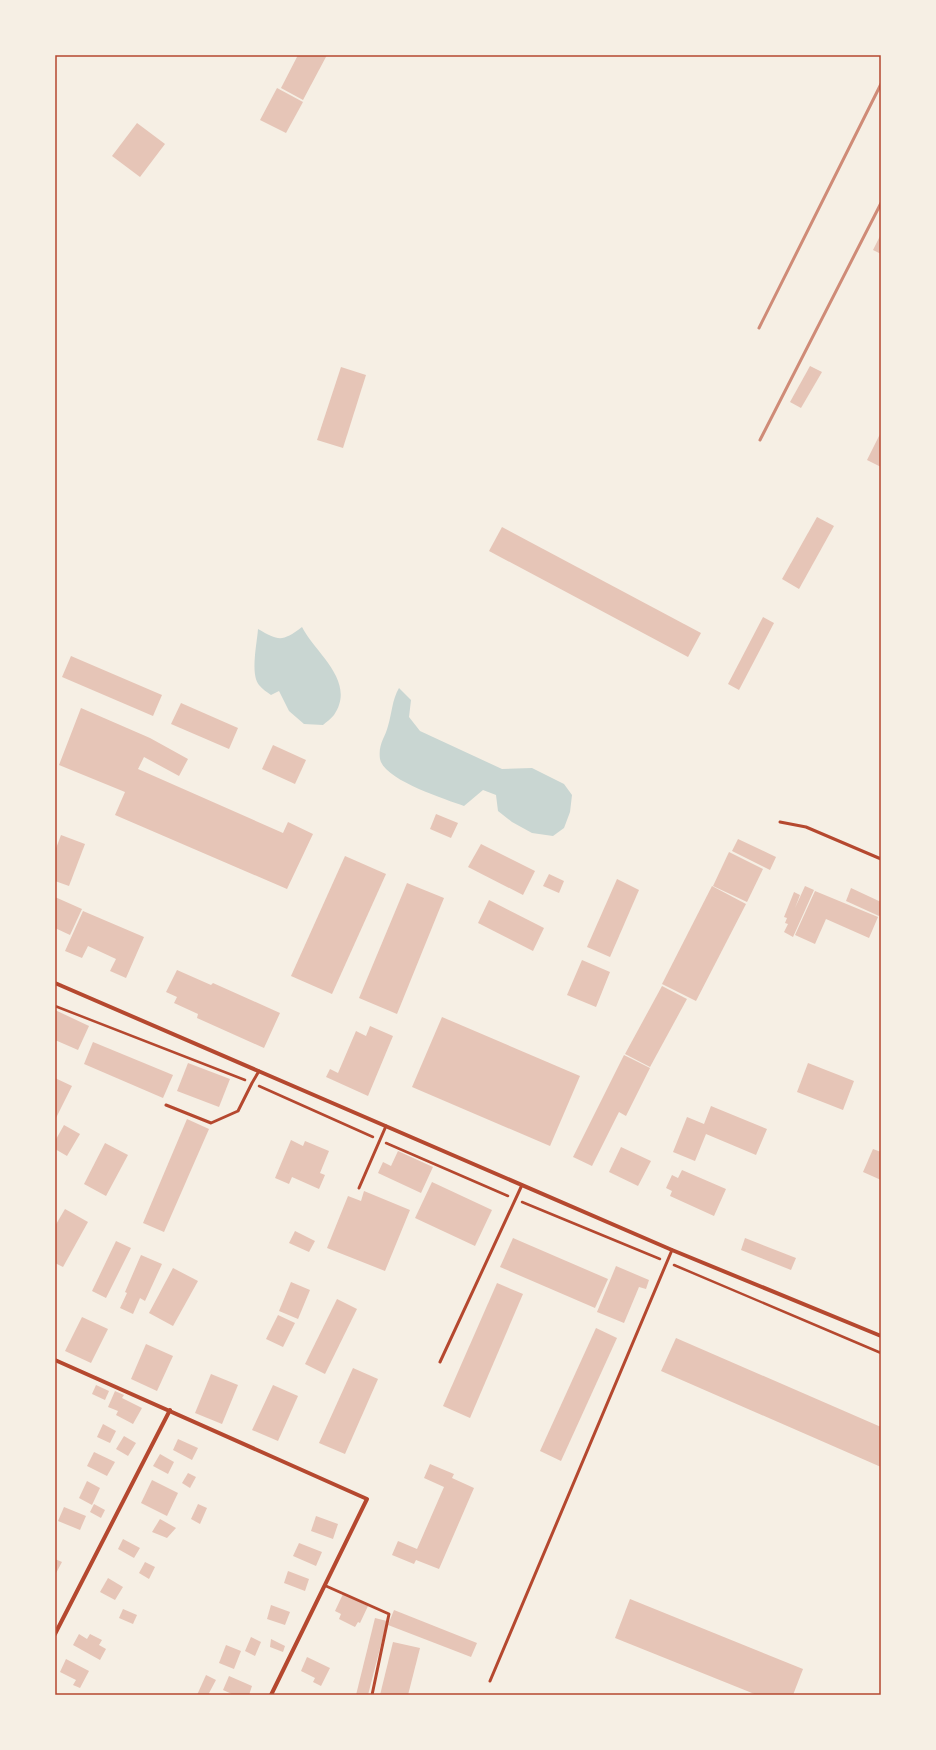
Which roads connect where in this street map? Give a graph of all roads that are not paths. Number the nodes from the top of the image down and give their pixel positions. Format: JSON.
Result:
{"nodes":[{"id":1,"x":780,"y":822,"type":"dead end"},
{"id":2,"x":881,"y":859,"type":"edge"},
{"id":3,"x":55,"y":983,"type":"edge"},
{"id":4,"x":259,"y":1071,"type":"junction"},
{"id":5,"x":166,"y":1105,"type":"dead end"},
{"id":6,"x":386,"y":1126,"type":"junction"},
{"id":7,"x":522,"y":1185,"type":"junction"},
{"id":8,"x":359,"y":1188,"type":"dead end"},
{"id":9,"x":672,"y":1250,"type":"junction"},
{"id":10,"x":881,"y":1336,"type":"edge"},
{"id":11,"x":55,"y":1360,"type":"edge"},
{"id":12,"x":440,"y":1362,"type":"dead end"},
{"id":13,"x":170,"y":1410,"type":"junction"},
{"id":14,"x":326,"y":1586,"type":"junction"},
{"id":15,"x":55,"y":1634,"type":"edge"},
{"id":16,"x":490,"y":1681,"type":"dead end"},
{"id":17,"x":271,"y":1695,"type":"edge"},
{"id":18,"x":372,"y":1695,"type":"edge"}],
"edges":[{"from":1,"to":2,"type":"lane"},
{"from":3,"to":4,"type":"street"},
{"from":4,"to":5,"type":"lane"},
{"from":4,"to":6,"type":"street"},
{"from":6,"to":7,"type":"street"},
{"from":6,"to":8,"type":"lane"},
{"from":7,"to":9,"type":"street"},
{"from":7,"to":12,"type":"lane"},
{"from":9,"to":10,"type":"street"},
{"from":9,"to":16,"type":"lane"},
{"from":11,"to":13,"type":"street"},
{"from":13,"to":14,"type":"street"},
{"from":13,"to":15,"type":"street"},
{"from":14,"to":17,"type":"street"},
{"from":14,"to":18,"type":"lane"}]}
